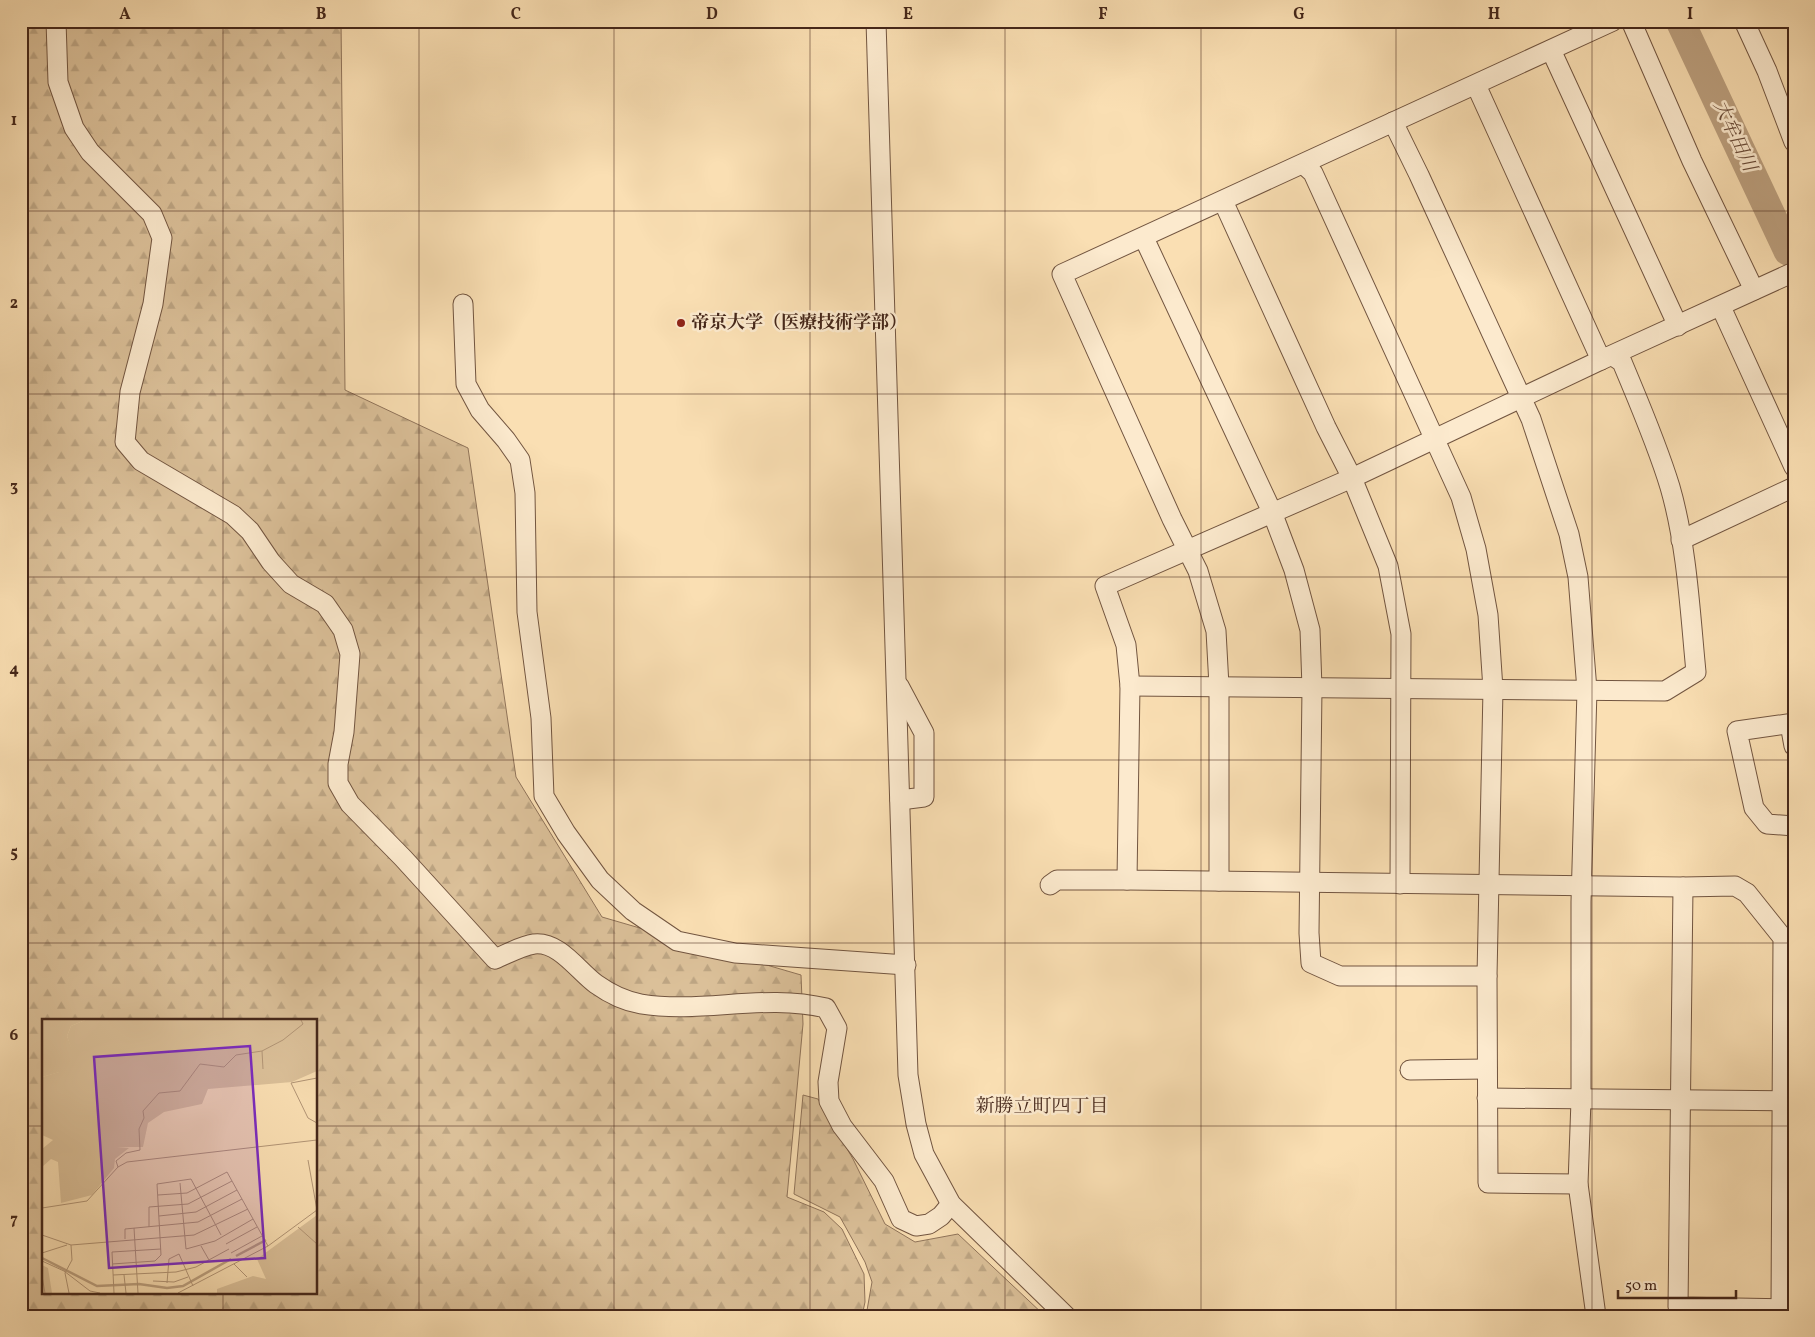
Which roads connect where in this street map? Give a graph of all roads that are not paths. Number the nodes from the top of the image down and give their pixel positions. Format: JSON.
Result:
{"nodes":[{"id":1,"x":56,"y":21,"type":"edge"},
{"id":2,"x":876,"y":21,"type":"edge"},
{"id":3,"x":1613,"y":21,"type":"edge"},
{"id":4,"x":1631,"y":21,"type":"edge"},
{"id":5,"x":1744,"y":21,"type":"edge"},
{"id":6,"x":1551,"y":50,"type":"junction"},
{"id":7,"x":1476,"y":85,"type":"junction"},
{"id":8,"x":1393,"y":122,"type":"junction"},
{"id":9,"x":1794,"y":142,"type":"edge"},
{"id":10,"x":1303,"y":164,"type":"junction"},
{"id":11,"x":1223,"y":201,"type":"junction"},
{"id":12,"x":1144,"y":238,"type":"junction"},
{"id":13,"x":1794,"y":272,"type":"edge"},
{"id":14,"x":1754,"y":290,"type":"junction"},
{"id":15,"x":463,"y":304,"type":"dead end"},
{"id":16,"x":1721,"y":307,"type":"junction"},
{"id":17,"x":1678,"y":326,"type":"junction"},
{"id":18,"x":1607,"y":358,"type":"junction"},
{"id":19,"x":1520,"y":397,"type":"junction"},
{"id":20,"x":1434,"y":438,"type":"junction"},
{"id":21,"x":1794,"y":467,"type":"edge"},
{"id":22,"x":1352,"y":478,"type":"junction"},
{"id":23,"x":1794,"y":487,"type":"edge"},
{"id":24,"x":1272,"y":512,"type":"junction"},
{"id":25,"x":1681,"y":540,"type":"junction"},
{"id":26,"x":1188,"y":549,"type":"junction"},
{"id":27,"x":896,"y":681,"type":"junction"},
{"id":28,"x":1130,"y":686,"type":"junction"},
{"id":29,"x":1219,"y":686,"type":"junction"},
{"id":30,"x":1312,"y":688,"type":"junction"},
{"id":31,"x":1402,"y":688,"type":"junction"},
{"id":32,"x":1493,"y":689,"type":"junction"},
{"id":33,"x":1587,"y":690,"type":"junction"},
{"id":34,"x":1792,"y":724,"type":"edge"},
{"id":35,"x":1794,"y":746,"type":"edge"},
{"id":36,"x":900,"y":800,"type":"junction"},
{"id":37,"x":1794,"y":826,"type":"edge"},
{"id":38,"x":1127,"y":880,"type":"junction"},
{"id":39,"x":1219,"y":881,"type":"junction"},
{"id":40,"x":1310,"y":884,"type":"junction"},
{"id":41,"x":1400,"y":884,"type":"junction"},
{"id":42,"x":1488,"y":884,"type":"junction"},
{"id":43,"x":1050,"y":885,"type":"dead end"},
{"id":44,"x":1581,"y":886,"type":"junction"},
{"id":45,"x":1683,"y":887,"type":"junction"},
{"id":46,"x":1788,"y":938,"type":"edge"},
{"id":47,"x":906,"y":965,"type":"junction"},
{"id":48,"x":1487,"y":976,"type":"junction"},
{"id":49,"x":1487,"y":1069,"type":"junction"},
{"id":50,"x":1410,"y":1070,"type":"dead end"},
{"id":51,"x":1487,"y":1098,"type":"junction"},
{"id":52,"x":1580,"y":1100,"type":"junction"},
{"id":53,"x":1680,"y":1100,"type":"junction"},
{"id":54,"x":1787,"y":1101,"type":"edge"},
{"id":55,"x":1578,"y":1184,"type":"junction"},
{"id":56,"x":951,"y":1204,"type":"junction"},
{"id":57,"x":1787,"y":1309,"type":"edge"},
{"id":58,"x":1066,"y":1316,"type":"edge"},
{"id":59,"x":1596,"y":1316,"type":"edge"}],
"edges":[{"from":1,"to":56,"type":"street"},
{"from":2,"to":27,"type":"street"},
{"from":3,"to":6,"type":"street"},
{"from":4,"to":14,"type":"street"},
{"from":5,"to":9,"type":"street"},
{"from":6,"to":7,"type":"street"},
{"from":6,"to":17,"type":"street"},
{"from":7,"to":8,"type":"street"},
{"from":7,"to":18,"type":"street"},
{"from":8,"to":10,"type":"street"},
{"from":8,"to":19,"type":"street"},
{"from":10,"to":11,"type":"street"},
{"from":10,"to":20,"type":"street"},
{"from":11,"to":12,"type":"street"},
{"from":11,"to":22,"type":"street"},
{"from":12,"to":24,"type":"street"},
{"from":12,"to":26,"type":"street"},
{"from":13,"to":14,"type":"street"},
{"from":14,"to":16,"type":"street"},
{"from":15,"to":47,"type":"street"},
{"from":16,"to":17,"type":"street"},
{"from":16,"to":21,"type":"street"},
{"from":17,"to":18,"type":"street"},
{"from":18,"to":19,"type":"street"},
{"from":18,"to":25,"type":"street"},
{"from":19,"to":20,"type":"street"},
{"from":19,"to":33,"type":"street"},
{"from":20,"to":22,"type":"street"},
{"from":20,"to":32,"type":"street"},
{"from":22,"to":24,"type":"street"},
{"from":22,"to":31,"type":"street"},
{"from":23,"to":25,"type":"street"},
{"from":24,"to":26,"type":"street"},
{"from":24,"to":30,"type":"street"},
{"from":25,"to":33,"type":"street"},
{"from":26,"to":28,"type":"street"},
{"from":26,"to":29,"type":"street"},
{"from":27,"to":36,"type":"street"},
{"from":27,"to":36,"type":"street"},
{"from":28,"to":29,"type":"street"},
{"from":28,"to":38,"type":"street"},
{"from":29,"to":30,"type":"street"},
{"from":29,"to":39,"type":"street"},
{"from":30,"to":31,"type":"street"},
{"from":30,"to":40,"type":"street"},
{"from":31,"to":32,"type":"street"},
{"from":31,"to":41,"type":"street"},
{"from":32,"to":33,"type":"street"},
{"from":32,"to":42,"type":"street"},
{"from":33,"to":44,"type":"street"},
{"from":34,"to":35,"type":"street"},
{"from":34,"to":37,"type":"street"},
{"from":36,"to":47,"type":"street"},
{"from":38,"to":39,"type":"street"},
{"from":38,"to":43,"type":"street"},
{"from":39,"to":40,"type":"street"},
{"from":40,"to":41,"type":"street"},
{"from":40,"to":48,"type":"street"},
{"from":41,"to":42,"type":"street"},
{"from":42,"to":44,"type":"street"},
{"from":42,"to":48,"type":"street"},
{"from":44,"to":45,"type":"street"},
{"from":44,"to":52,"type":"street"},
{"from":45,"to":46,"type":"street"},
{"from":45,"to":53,"type":"street"},
{"from":46,"to":54,"type":"street"},
{"from":47,"to":56,"type":"street"},
{"from":48,"to":49,"type":"street"},
{"from":49,"to":50,"type":"street"},
{"from":49,"to":51,"type":"street"},
{"from":51,"to":52,"type":"street"},
{"from":51,"to":55,"type":"street"},
{"from":52,"to":53,"type":"street"},
{"from":52,"to":55,"type":"street"},
{"from":53,"to":54,"type":"street"},
{"from":53,"to":57,"type":"street"},
{"from":54,"to":57,"type":"street"},
{"from":55,"to":59,"type":"street"},
{"from":56,"to":58,"type":"street"}]}
